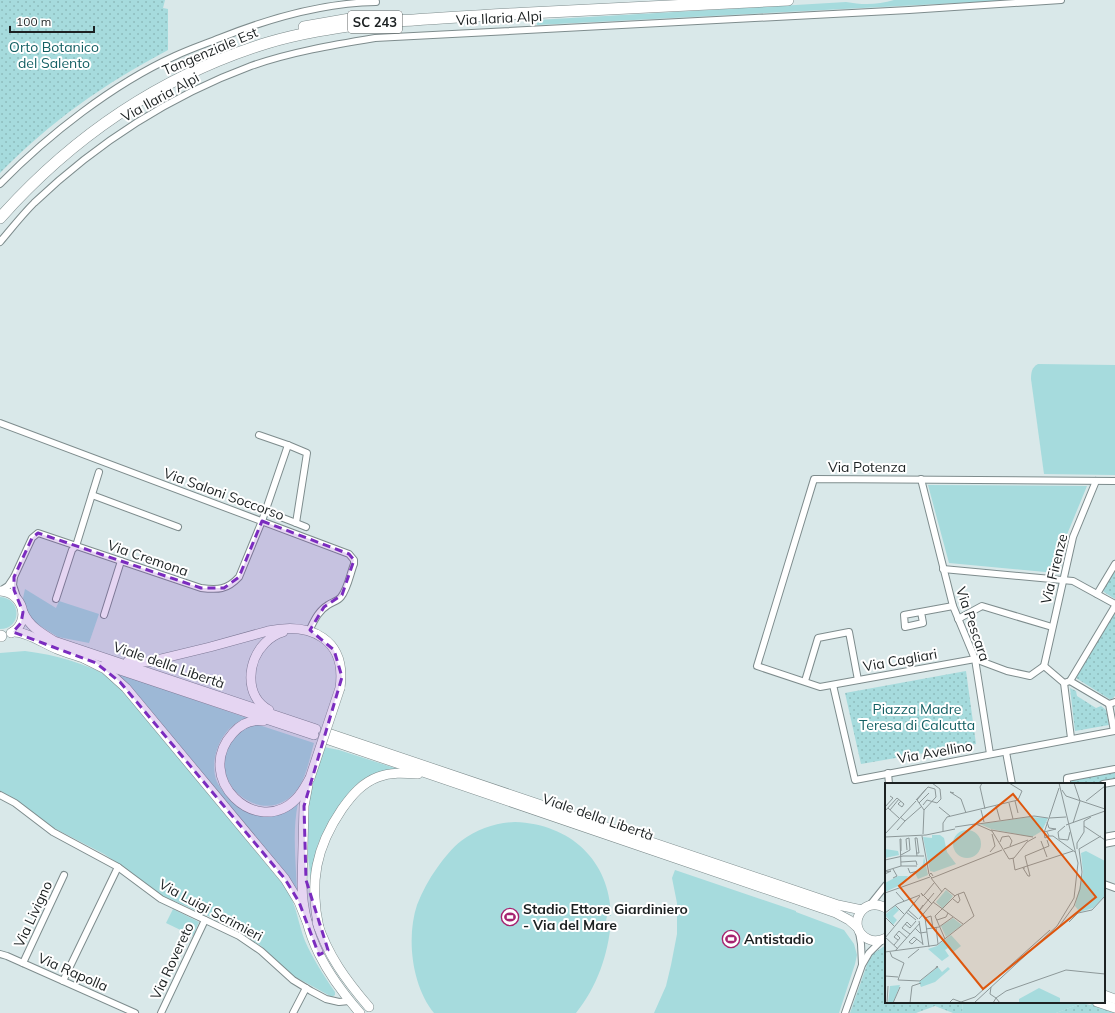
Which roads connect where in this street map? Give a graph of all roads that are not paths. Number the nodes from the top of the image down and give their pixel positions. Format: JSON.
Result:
{"nodes":[{"id":1,"x":636,"y":0,"type":"edge"},
{"id":2,"x":788,"y":0,"type":"edge"},
{"id":3,"x":1061,"y":0,"type":"edge"},
{"id":4,"x":376,"y":2,"type":"dead end"},
{"id":5,"x":0,"y":184,"type":"edge"},
{"id":6,"x":0,"y":208,"type":"edge"},
{"id":7,"x":0,"y":218,"type":"edge"},
{"id":8,"x":0,"y":242,"type":"edge"},
{"id":9,"x":0,"y":423,"type":"edge"},
{"id":10,"x":259,"y":435,"type":"dead end"},
{"id":11,"x":288,"y":445,"type":"junction"},
{"id":12,"x":99,"y":472,"type":"dead end"},
{"id":13,"x":921,"y":479,"type":"junction"},
{"id":14,"x":1096,"y":481,"type":"junction"},
{"id":15,"x":1115,"y":481,"type":"edge"},
{"id":16,"x":92,"y":495,"type":"junction"},
{"id":17,"x":265,"y":511,"type":"junction"},
{"id":18,"x":262,"y":521,"type":"junction"},
{"id":19,"x":296,"y":523,"type":"junction"},
{"id":20,"x":178,"y":527,"type":"dead end"},
{"id":21,"x":306,"y":527,"type":"dead end"},
{"id":22,"x":76,"y":546,"type":"junction"},
{"id":23,"x":121,"y":561,"type":"junction"},
{"id":24,"x":1115,"y":564,"type":"edge"},
{"id":25,"x":943,"y":569,"type":"junction"},
{"id":26,"x":14,"y":577,"type":"junction"},
{"id":27,"x":1063,"y":580,"type":"junction"},
{"id":28,"x":0,"y":591,"type":"edge"},
{"id":29,"x":1097,"y":594,"type":"junction"},
{"id":30,"x":56,"y":599,"type":"dead end"},
{"id":31,"x":19,"y":600,"type":"junction"},
{"id":32,"x":1115,"y":605,"type":"edge"},
{"id":33,"x":953,"y":606,"type":"junction"},
{"id":34,"x":23,"y":612,"type":"junction"},
{"id":35,"x":921,"y":612,"type":"dead end"},
{"id":36,"x":104,"y":615,"type":"dead end"},
{"id":37,"x":958,"y":619,"type":"junction"},
{"id":38,"x":1052,"y":627,"type":"junction"},
{"id":39,"x":296,"y":628,"type":"junction"},
{"id":40,"x":309,"y":631,"type":"junction"},
{"id":41,"x":13,"y":632,"type":"junction"},
{"id":42,"x":0,"y":636,"type":"edge"},
{"id":43,"x":68,"y":646,"type":"junction"},
{"id":44,"x":85,"y":659,"type":"junction"},
{"id":45,"x":975,"y":659,"type":"junction"},
{"id":46,"x":757,"y":666,"type":"joint"},
{"id":47,"x":1044,"y":666,"type":"junction"},
{"id":48,"x":858,"y":680,"type":"junction"},
{"id":49,"x":804,"y":682,"type":"junction"},
{"id":50,"x":1067,"y":682,"type":"junction"},
{"id":51,"x":833,"y":685,"type":"junction"},
{"id":52,"x":1112,"y":703,"type":"edge"},
{"id":53,"x":1114,"y":731,"type":"edge"},
{"id":54,"x":315,"y":732,"type":"junction"},
{"id":55,"x":1071,"y":738,"type":"junction"},
{"id":56,"x":1006,"y":752,"type":"junction"},
{"id":57,"x":990,"y":754,"type":"junction"},
{"id":58,"x":1115,"y":769,"type":"edge"},
{"id":59,"x":888,"y":773,"type":"junction"},
{"id":60,"x":435,"y":777,"type":"junction"},
{"id":61,"x":310,"y":778,"type":"junction"},
{"id":62,"x":1115,"y":782,"type":"edge"},
{"id":63,"x":889,"y":783,"type":"edge"},
{"id":64,"x":1012,"y":783,"type":"edge"},
{"id":65,"x":1067,"y":783,"type":"edge"},
{"id":66,"x":1105,"y":784,"type":"edge"},
{"id":67,"x":0,"y":795,"type":"edge"},
{"id":68,"x":1115,"y":835,"type":"edge"},
{"id":69,"x":1105,"y":837,"type":"edge"},
{"id":70,"x":1115,"y":842,"type":"edge"},
{"id":71,"x":1105,"y":844,"type":"edge"},
{"id":72,"x":303,"y":856,"type":"junction"},
{"id":73,"x":118,"y":867,"type":"junction"},
{"id":74,"x":64,"y":875,"type":"dead end"},
{"id":75,"x":1105,"y":884,"type":"edge"},
{"id":76,"x":885,"y":887,"type":"edge"},
{"id":77,"x":1115,"y":888,"type":"edge"},
{"id":78,"x":866,"y":907,"type":"junction"},
{"id":79,"x":885,"y":908,"type":"edge"},
{"id":80,"x":205,"y":920,"type":"junction"},
{"id":81,"x":307,"y":922,"type":"junction"},
{"id":82,"x":319,"y":928,"type":"junction"},
{"id":83,"x":858,"y":929,"type":"junction"},
{"id":84,"x":884,"y":939,"type":"edge"},
{"id":85,"x":328,"y":950,"type":"junction"},
{"id":86,"x":0,"y":954,"type":"edge"},
{"id":87,"x":318,"y":956,"type":"junction"},
{"id":88,"x":23,"y":963,"type":"junction"},
{"id":89,"x":862,"y":965,"type":"junction"},
{"id":90,"x":64,"y":981,"type":"junction"},
{"id":91,"x":306,"y":988,"type":"junction"},
{"id":92,"x":1105,"y":995,"type":"edge"},
{"id":93,"x":1115,"y":999,"type":"edge"},
{"id":94,"x":349,"y":1001,"type":"junction"},
{"id":95,"x":1100,"y":1003,"type":"edge"},
{"id":96,"x":1115,"y":1008,"type":"edge"},
{"id":97,"x":372,"y":1010,"type":"edge"},
{"id":98,"x":135,"y":1013,"type":"edge"},
{"id":99,"x":161,"y":1013,"type":"edge"},
{"id":100,"x":293,"y":1013,"type":"edge"},
{"id":101,"x":360,"y":1013,"type":"edge"},
{"id":102,"x":845,"y":1013,"type":"edge"}],
"edges":[{"from":1,"to":6,"type":"highway","name":"Tangenziale Est","number":"SC 243"},
{"from":2,"to":7,"type":"highway","name":"Tangenziale Est","number":"SC 243"},
{"from":3,"to":8,"type":"street","name":"Via Ilaria Alpi"},
{"from":4,"to":5,"type":"street"},
{"from":9,"to":18,"type":"street","name":"Via Saloni Soccorso"},
{"from":10,"to":11,"type":"street"},
{"from":11,"to":17,"type":"street","name":"Via Cremona"},
{"from":11,"to":19,"type":"street"},
{"from":12,"to":16,"type":"street"},
{"from":13,"to":14,"type":"street","name":"Via Potenza"},
{"from":13,"to":25,"type":"street","name":"Via Pescara"},
{"from":13,"to":46,"type":"street","name":"Via Potenza"},
{"from":14,"to":15,"type":"street","name":"Via Potenza"},
{"from":14,"to":27,"type":"street","name":"Via Firenze"},
{"from":16,"to":20,"type":"street"},
{"from":16,"to":22,"type":"street"},
{"from":17,"to":18,"type":"street","name":"Via Cremona"},
{"from":17,"to":19,"type":"street"},
{"from":18,"to":23,"type":"street","name":"Via Cremona"},
{"from":18,"to":40,"type":"street","name":"Via Saloni Soccorso"},
{"from":19,"to":21,"type":"street"},
{"from":22,"to":23,"type":"street","name":"Via Cremona"},
{"from":22,"to":26,"type":"street","name":"Via Cremona"},
{"from":22,"to":30,"type":"street"},
{"from":23,"to":36,"type":"street"},
{"from":24,"to":29,"type":"street"},
{"from":25,"to":27,"type":"street"},
{"from":25,"to":33,"type":"street","name":"Via Pescara"},
{"from":26,"to":28,"type":"street","name":"Via Cremona"},
{"from":26,"to":31,"type":"street"},
{"from":27,"to":29,"type":"street"},
{"from":27,"to":38,"type":"street","name":"Via Firenze"},
{"from":28,"to":31,"type":"main road"},
{"from":29,"to":32,"type":"street"},
{"from":31,"to":34,"type":"main road","name":"Viale della Libertà"},
{"from":32,"to":50,"type":"street"},
{"from":33,"to":35,"type":"street"},
{"from":33,"to":37,"type":"street","name":"Via Pescara"},
{"from":34,"to":41,"type":"main road"},
{"from":34,"to":43,"type":"main road","name":"Viale della Libertà"},
{"from":37,"to":38,"type":"street"},
{"from":37,"to":45,"type":"street","name":"Via Pescara"},
{"from":38,"to":47,"type":"street","name":"Via Firenze"},
{"from":39,"to":40,"type":"main road"},
{"from":39,"to":43,"type":"main road"},
{"from":39,"to":54,"type":"main road"},
{"from":40,"to":61,"type":"main road","bridge":true},
{"from":41,"to":42,"type":"main road"},
{"from":41,"to":44,"type":"main road","name":"Viale della Libertà"},
{"from":43,"to":54,"type":"main road","name":"Viale della Libertà"},
{"from":44,"to":54,"type":"main road","name":"Viale della Libertà"},
{"from":44,"to":81,"type":"main road"},
{"from":45,"to":47,"type":"street"},
{"from":45,"to":48,"type":"street","name":"Via Cagliari"},
{"from":45,"to":57,"type":"street","name":"Via Pescara"},
{"from":46,"to":49,"type":"street","name":"Via Cagliari"},
{"from":47,"to":50,"type":"street"},
{"from":48,"to":49,"type":"street"},
{"from":48,"to":51,"type":"street","name":"Via Cagliari"},
{"from":49,"to":51,"type":"street","name":"Via Cagliari"},
{"from":50,"to":52,"type":"street"},
{"from":50,"to":55,"type":"street"},
{"from":51,"to":59,"type":"street","name":"Via Avellino"},
{"from":52,"to":53,"type":"street"},
{"from":53,"to":55,"type":"street","name":"Via Avellino"},
{"from":54,"to":61,"type":"main road"},
{"from":55,"to":56,"type":"street","name":"Via Avellino"},
{"from":56,"to":57,"type":"street","name":"Via Avellino"},
{"from":56,"to":64,"type":"street"},
{"from":57,"to":59,"type":"street","name":"Via Avellino"},
{"from":58,"to":65,"type":"street"},
{"from":59,"to":63,"type":"street"},
{"from":60,"to":78,"type":"main road","name":"Viale della Libertà"},
{"from":60,"to":82,"type":"main road"},
{"from":60,"to":83,"type":"main road","name":"Viale della Libertà"},
{"from":61,"to":72,"type":"main road"},
{"from":62,"to":66,"type":"street"},
{"from":67,"to":73,"type":"street","name":"Via Luigi Scrimieri"},
{"from":68,"to":69,"type":"street"},
{"from":70,"to":71,"type":"street"},
{"from":72,"to":81,"type":"main road"},
{"from":72,"to":82,"type":"main road"},
{"from":73,"to":80,"type":"street","name":"Via Luigi Scrimieri"},
{"from":73,"to":90,"type":"street"},
{"from":74,"to":88,"type":"street","name":"Via Livigno"},
{"from":75,"to":77,"type":"street"},
{"from":76,"to":78,"type":"street"},
{"from":78,"to":79,"type":"main road","name":"Viale della Libertà"},
{"from":78,"to":83,"type":"main road"},
{"from":80,"to":91,"type":"street","name":"Via Luigi Scrimieri"},
{"from":80,"to":99,"type":"street","name":"Via Rovereto"},
{"from":81,"to":87,"type":"main road"},
{"from":82,"to":85,"type":"main road"},
{"from":83,"to":84,"type":"main road","name":"Viale della Libertà"},
{"from":83,"to":89,"type":"street"},
{"from":84,"to":89,"type":"street"},
{"from":85,"to":87,"type":"main road"},
{"from":85,"to":97,"type":"main road"},
{"from":86,"to":88,"type":"street","name":"Via Rapolla"},
{"from":87,"to":94,"type":"main road"},
{"from":88,"to":90,"type":"street","name":"Via Rapolla"},
{"from":89,"to":102,"type":"street"},
{"from":90,"to":98,"type":"street","name":"Via Rapolla"},
{"from":91,"to":94,"type":"street","name":"Via Luigi Scrimieri"},
{"from":91,"to":100,"type":"street"},
{"from":92,"to":93,"type":"main road"},
{"from":94,"to":101,"type":"main road"},
{"from":95,"to":96,"type":"main road"},
{"from":97,"to":101,"type":"main road"}]}
